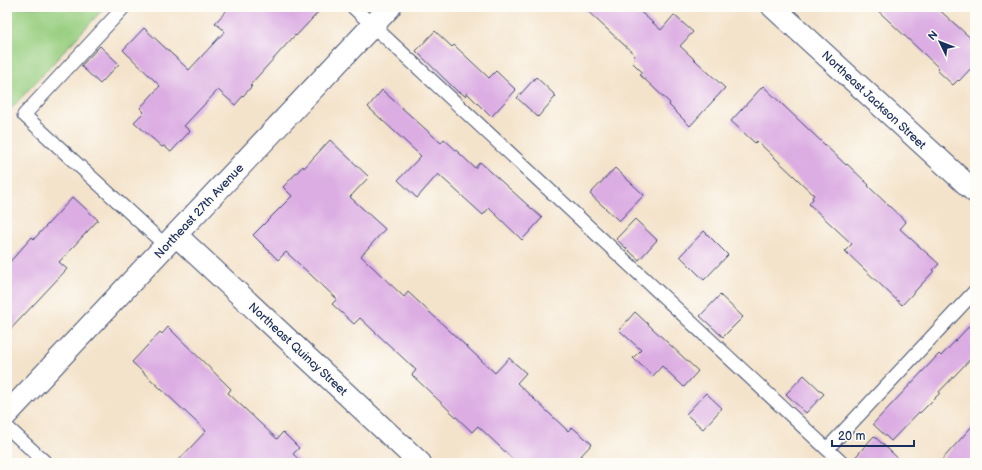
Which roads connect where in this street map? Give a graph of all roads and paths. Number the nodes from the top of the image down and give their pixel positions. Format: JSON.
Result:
{"nodes":[{"id":1,"x":124,"y":7,"type":"edge"},
{"id":2,"x":353,"y":7,"type":"edge"},
{"id":3,"x":390,"y":7,"type":"edge"},
{"id":4,"x":773,"y":7,"type":"edge"},
{"id":5,"x":372,"y":25,"type":"junction"},
{"id":6,"x":975,"y":192,"type":"edge"},
{"id":7,"x":171,"y":240,"type":"junction"},
{"id":8,"x":975,"y":291,"type":"edge"},
{"id":9,"x":7,"y":414,"type":"edge"},
{"id":10,"x":7,"y":427,"type":"edge"},
{"id":11,"x":827,"y":449,"type":"junction"},
{"id":12,"x":46,"y":463,"type":"edge"},
{"id":13,"x":420,"y":463,"type":"edge"},
{"id":14,"x":842,"y":463,"type":"edge"}],
"edges":[{"from":1,"to":7,"type":"lane"},
{"from":2,"to":5,"type":"lane"},
{"from":3,"to":5,"type":"street","name":"Northeast 27th Avenue"},
{"from":4,"to":6,"type":"street","name":"Northeast Jackson Street"},
{"from":5,"to":7,"type":"street","name":"Northeast 27th Avenue"},
{"from":5,"to":11,"type":"lane"},
{"from":7,"to":9,"type":"street","name":"Northeast 27th Avenue"},
{"from":7,"to":13,"type":"street","name":"Northeast Quincy Street"},
{"from":8,"to":11,"type":"lane"},
{"from":10,"to":12,"type":"lane"},
{"from":11,"to":14,"type":"lane"}]}
